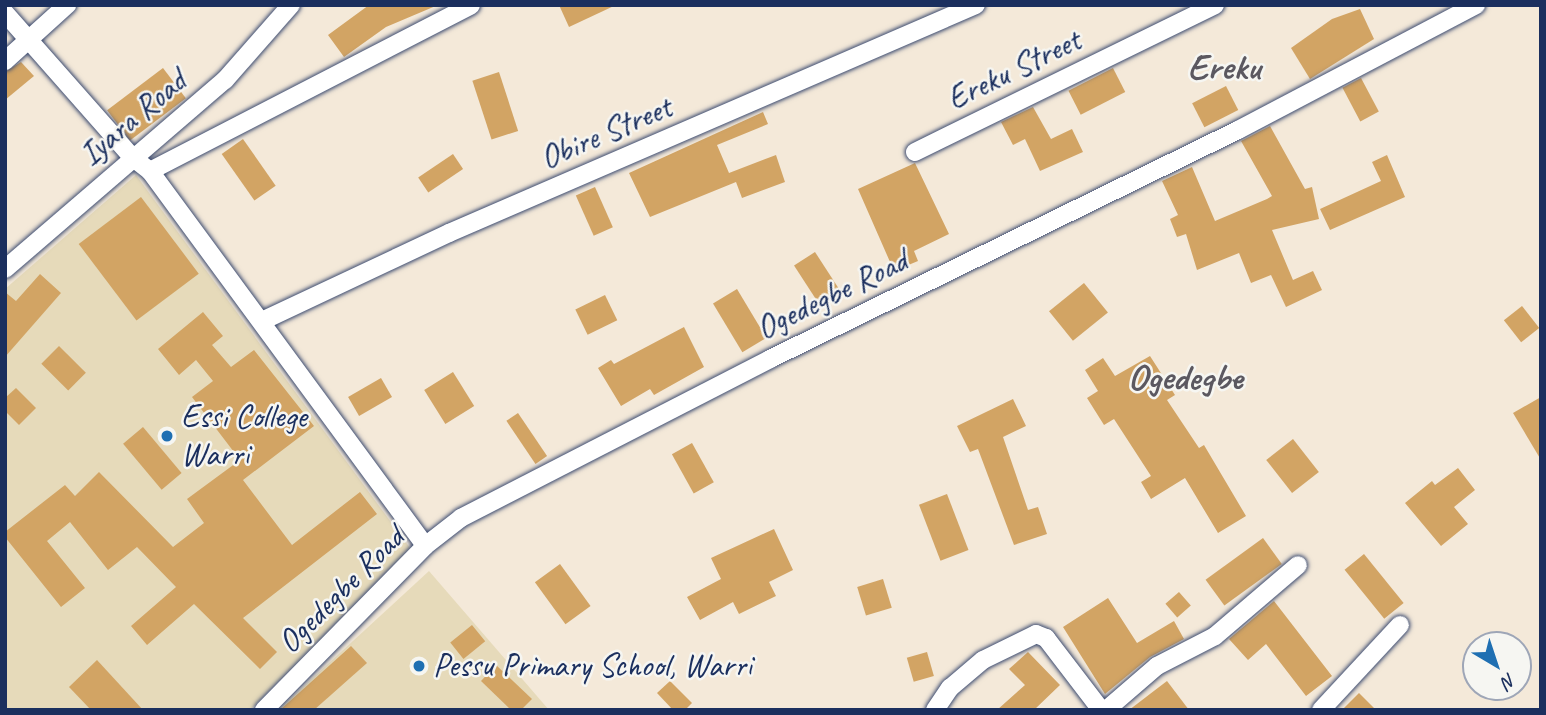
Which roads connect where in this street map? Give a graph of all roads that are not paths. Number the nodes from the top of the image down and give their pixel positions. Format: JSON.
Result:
{"nodes":[{"id":1,"x":67,"y":5,"type":"edge"},
{"id":2,"x":291,"y":5,"type":"edge"},
{"id":3,"x":471,"y":5,"type":"edge"},
{"id":4,"x":976,"y":5,"type":"edge"},
{"id":5,"x":1215,"y":5,"type":"edge"},
{"id":6,"x":1476,"y":5,"type":"edge"},
{"id":7,"x":5,"y":13,"type":"edge"},
{"id":8,"x":29,"y":41,"type":"junction"},
{"id":9,"x":5,"y":61,"type":"edge"},
{"id":10,"x":915,"y":152,"type":"dead end"},
{"id":11,"x":132,"y":157,"type":"junction"},
{"id":12,"x":150,"y":171,"type":"junction"},
{"id":13,"x":5,"y":269,"type":"edge"},
{"id":14,"x":262,"y":321,"type":"junction"},
{"id":15,"x":425,"y":546,"type":"junction"},
{"id":16,"x":1298,"y":565,"type":"dead end"},
{"id":17,"x":1400,"y":625,"type":"dead end"},
{"id":18,"x":264,"y":710,"type":"edge"},
{"id":19,"x":935,"y":710,"type":"edge"},
{"id":20,"x":1101,"y":710,"type":"edge"},
{"id":21,"x":1106,"y":710,"type":"edge"},
{"id":22,"x":1321,"y":710,"type":"edge"}],
"edges":[{"from":1,"to":8,"type":"street"},
{"from":2,"to":11,"type":"street","name":"Iyara Road"},
{"from":3,"to":12,"type":"street"},
{"from":4,"to":14,"type":"street","name":"Obire Street"},
{"from":5,"to":10,"type":"street","name":"Ereku Street"},
{"from":6,"to":15,"type":"street","name":"Ogedegbe Road"},
{"from":7,"to":8,"type":"street"},
{"from":8,"to":9,"type":"street"},
{"from":8,"to":11,"type":"street"},
{"from":11,"to":12,"type":"street"},
{"from":11,"to":13,"type":"street","name":"Iyara Road"},
{"from":12,"to":14,"type":"street"},
{"from":14,"to":15,"type":"street"},
{"from":15,"to":18,"type":"street","name":"Ogedegbe Road"},
{"from":16,"to":21,"type":"street"},
{"from":17,"to":22,"type":"street"},
{"from":19,"to":20,"type":"street"}]}
